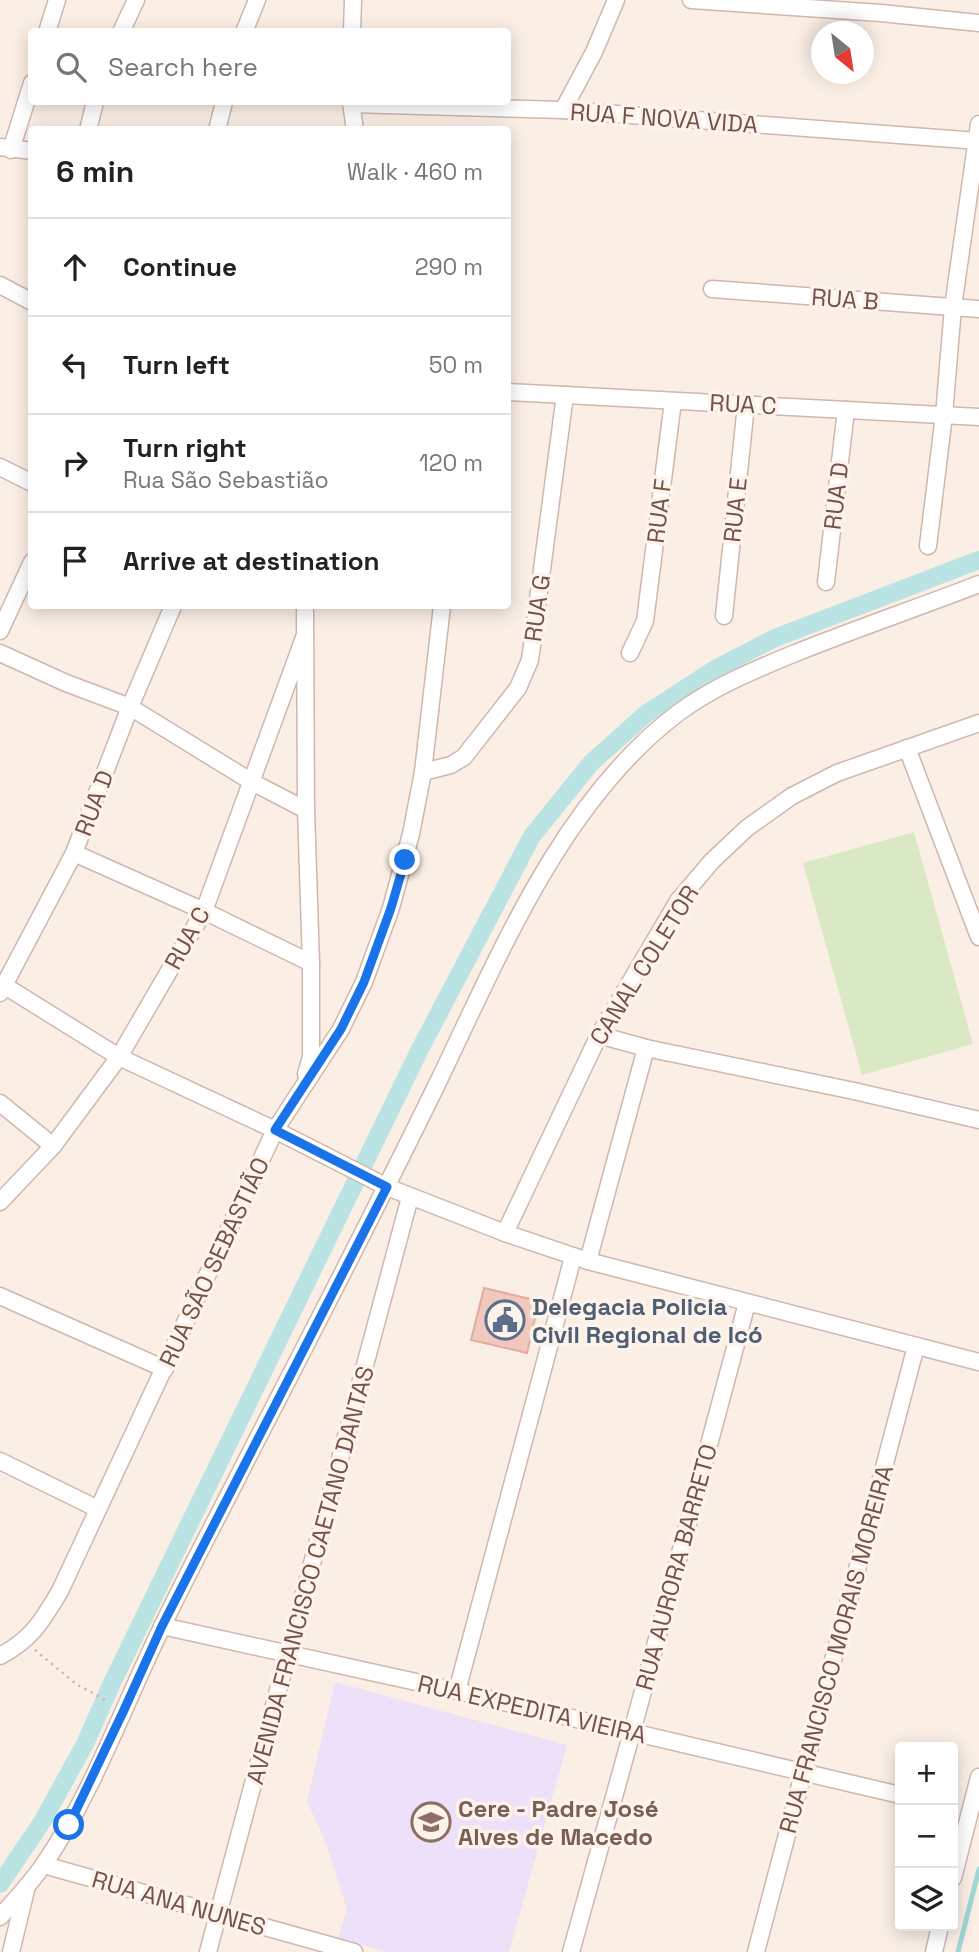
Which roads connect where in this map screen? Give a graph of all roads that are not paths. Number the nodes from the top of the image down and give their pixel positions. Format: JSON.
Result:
{"nodes":[{"id":1,"x":57,"y":0,"type":"edge"},
{"id":2,"x":136,"y":0,"type":"edge"},
{"id":3,"x":257,"y":0,"type":"edge"},
{"id":4,"x":353,"y":0,"type":"edge"},
{"id":5,"x":616,"y":0,"type":"edge"},
{"id":6,"x":691,"y":0,"type":"edge"},
{"id":7,"x":883,"y":6,"type":"edge"},
{"id":8,"x":979,"y":23,"type":"edge"},
{"id":9,"x":48,"y":28,"type":"edge"},
{"id":10,"x":123,"y":28,"type":"edge"},
{"id":11,"x":246,"y":28,"type":"edge"},
{"id":12,"x":352,"y":28,"type":"edge"},
{"id":13,"x":28,"y":93,"type":"edge"},
{"id":14,"x":94,"y":105,"type":"edge"},
{"id":15,"x":223,"y":105,"type":"edge"},
{"id":16,"x":351,"y":105,"type":"edge"},
{"id":17,"x":412,"y":105,"type":"edge"},
{"id":18,"x":563,"y":110,"type":"junction"},
{"id":19,"x":89,"y":126,"type":"edge"},
{"id":20,"x":218,"y":126,"type":"edge"},
{"id":21,"x":354,"y":126,"type":"edge"},
{"id":22,"x":978,"y":136,"type":"edge"},
{"id":23,"x":5,"y":148,"type":"edge"},
{"id":24,"x":28,"y":151,"type":"edge"},
{"id":25,"x":973,"y":218,"type":"edge"},
{"id":26,"x":0,"y":285,"type":"edge"},
{"id":27,"x":712,"y":289,"type":"dead end"},
{"id":28,"x":28,"y":300,"type":"edge"},
{"id":29,"x":953,"y":307,"type":"junction"},
{"id":30,"x":979,"y":309,"type":"edge"},
{"id":31,"x":511,"y":392,"type":"edge"},
{"id":32,"x":565,"y":395,"type":"junction"},
{"id":33,"x":673,"y":401,"type":"junction"},
{"id":34,"x":746,"y":405,"type":"junction"},
{"id":35,"x":846,"y":410,"type":"junction"},
{"id":36,"x":944,"y":415,"type":"junction"},
{"id":37,"x":979,"y":417,"type":"edge"},
{"id":38,"x":0,"y":467,"type":"edge"},
{"id":39,"x":28,"y":481,"type":"edge"},
{"id":40,"x":928,"y":546,"type":"dead end"},
{"id":41,"x":28,"y":571,"type":"edge"},
{"id":42,"x":826,"y":582,"type":"dead end"},
{"id":43,"x":979,"y":584,"type":"edge"},
{"id":44,"x":172,"y":609,"type":"edge"},
{"id":45,"x":305,"y":609,"type":"edge"},
{"id":46,"x":442,"y":609,"type":"edge"},
{"id":47,"x":724,"y":616,"type":"dead end"},
{"id":48,"x":0,"y":631,"type":"edge"},
{"id":49,"x":305,"y":635,"type":"junction"},
{"id":50,"x":0,"y":653,"type":"edge"},
{"id":51,"x":630,"y":653,"type":"dead end"},
{"id":52,"x":131,"y":707,"type":"junction"},
{"id":53,"x":979,"y":723,"type":"edge"},
{"id":54,"x":907,"y":748,"type":"junction"},
{"id":55,"x":423,"y":772,"type":"junction"},
{"id":56,"x":252,"y":782,"type":"junction"},
{"id":57,"x":306,"y":810,"type":"junction"},
{"id":58,"x":74,"y":852,"type":"junction"},
{"id":59,"x":204,"y":911,"type":"junction"},
{"id":60,"x":979,"y":937,"type":"edge"},
{"id":61,"x":311,"y":963,"type":"junction"},
{"id":62,"x":3,"y":989,"type":"edge"},
{"id":63,"x":599,"y":1035,"type":"junction"},
{"id":64,"x":646,"y":1048,"type":"junction"},
{"id":65,"x":119,"y":1057,"type":"junction"},
{"id":66,"x":304,"y":1084,"type":"junction"},
{"id":67,"x":0,"y":1104,"type":"edge"},
{"id":68,"x":979,"y":1120,"type":"edge"},
{"id":69,"x":275,"y":1130,"type":"junction"},
{"id":70,"x":53,"y":1146,"type":"junction"},
{"id":71,"x":381,"y":1183,"type":"junction"},
{"id":72,"x":410,"y":1197,"type":"junction"},
{"id":73,"x":0,"y":1202,"type":"edge"},
{"id":74,"x":505,"y":1233,"type":"junction"},
{"id":75,"x":580,"y":1259,"type":"junction"},
{"id":76,"x":0,"y":1296,"type":"edge"},
{"id":77,"x":747,"y":1303,"type":"junction"},
{"id":78,"x":916,"y":1346,"type":"junction"},
{"id":79,"x":979,"y":1362,"type":"edge"},
{"id":80,"x":165,"y":1369,"type":"junction"},
{"id":81,"x":0,"y":1461,"type":"edge"},
{"id":82,"x":98,"y":1508,"type":"junction"},
{"id":83,"x":162,"y":1626,"type":"junction"},
{"id":84,"x":1,"y":1654,"type":"edge"},
{"id":85,"x":289,"y":1654,"type":"junction"},
{"id":86,"x":457,"y":1691,"type":"junction"},
{"id":87,"x":632,"y":1732,"type":"junction"},
{"id":88,"x":805,"y":1772,"type":"junction"},
{"id":89,"x":979,"y":1777,"type":"edge"},
{"id":90,"x":895,"y":1795,"type":"edge"},
{"id":91,"x":958,"y":1809,"type":"edge"},
{"id":92,"x":970,"y":1812,"type":"junction"},
{"id":93,"x":44,"y":1865,"type":"junction"},
{"id":94,"x":956,"y":1868,"type":"edge"},
{"id":95,"x":27,"y":1887,"type":"junction"},
{"id":96,"x":219,"y":1914,"type":"junction"},
{"id":97,"x":0,"y":1917,"type":"edge"},
{"id":98,"x":939,"y":1931,"type":"edge"},
{"id":99,"x":11,"y":1952,"type":"edge"},
{"id":100,"x":208,"y":1952,"type":"edge"},
{"id":101,"x":354,"y":1952,"type":"edge"},
{"id":102,"x":571,"y":1952,"type":"edge"},
{"id":103,"x":756,"y":1952,"type":"edge"},
{"id":104,"x":934,"y":1952,"type":"edge"}],
"edges":[{"from":1,"to":9,"type":"street"},
{"from":2,"to":10,"type":"street"},
{"from":3,"to":11,"type":"street"},
{"from":4,"to":12,"type":"street"},
{"from":5,"to":18,"type":"street"},
{"from":6,"to":7,"type":"street"},
{"from":7,"to":8,"type":"street"},
{"from":13,"to":23,"type":"street"},
{"from":14,"to":19,"type":"street"},
{"from":15,"to":20,"type":"street"},
{"from":16,"to":21,"type":"street"},
{"from":17,"to":18,"type":"street","name":"RUA F NOVA VIDA"},
{"from":18,"to":22,"type":"street","name":"RUA F NOVA VIDA"},
{"from":22,"to":25,"type":"street"},
{"from":23,"to":24,"type":"street"},
{"from":25,"to":29,"type":"street"},
{"from":26,"to":28,"type":"street"},
{"from":27,"to":29,"type":"street","name":"RUA B"},
{"from":29,"to":30,"type":"street","name":"RUA B"},
{"from":29,"to":36,"type":"street"},
{"from":31,"to":32,"type":"street","name":"RUA C"},
{"from":32,"to":33,"type":"street","name":"RUA C"},
{"from":32,"to":55,"type":"street","name":"RUA G"},
{"from":33,"to":34,"type":"street","name":"RUA C"},
{"from":33,"to":51,"type":"street","name":"RUA F"},
{"from":34,"to":35,"type":"street","name":"RUA C"},
{"from":34,"to":47,"type":"street","name":"RUA E"},
{"from":35,"to":36,"type":"street","name":"RUA C"},
{"from":35,"to":42,"type":"street","name":"RUA D"},
{"from":36,"to":37,"type":"street","name":"RUA C"},
{"from":36,"to":40,"type":"street"},
{"from":38,"to":39,"type":"street"},
{"from":41,"to":48,"type":"street"},
{"from":43,"to":71,"type":"street"},
{"from":44,"to":52,"type":"street","name":"RUA D"},
{"from":45,"to":49,"type":"street"},
{"from":46,"to":55,"type":"street","name":"RUA SÃO SEBASTIÃO"},
{"from":49,"to":56,"type":"street","name":"RUA C"},
{"from":49,"to":57,"type":"street"},
{"from":50,"to":52,"type":"street"},
{"from":52,"to":56,"type":"street"},
{"from":52,"to":58,"type":"street","name":"RUA D"},
{"from":53,"to":54,"type":"street","name":"CANAL COLETOR"},
{"from":54,"to":60,"type":"street"},
{"from":54,"to":63,"type":"street","name":"CANAL COLETOR"},
{"from":55,"to":66,"type":"street","name":"RUA SÃO SEBASTIÃO"},
{"from":56,"to":57,"type":"street"},
{"from":56,"to":59,"type":"street","name":"RUA C"},
{"from":57,"to":61,"type":"street"},
{"from":58,"to":59,"type":"street"},
{"from":58,"to":62,"type":"street","name":"RUA D"},
{"from":59,"to":61,"type":"street"},
{"from":59,"to":65,"type":"street","name":"RUA C"},
{"from":61,"to":66,"type":"street"},
{"from":62,"to":65,"type":"street"},
{"from":63,"to":64,"type":"street"},
{"from":63,"to":74,"type":"street","name":"CANAL COLETOR"},
{"from":64,"to":68,"type":"street"},
{"from":64,"to":75,"type":"street"},
{"from":65,"to":69,"type":"street"},
{"from":65,"to":70,"type":"street","name":"RUA C"},
{"from":66,"to":69,"type":"street","name":"RUA SÃO SEBASTIÃO"},
{"from":67,"to":70,"type":"street"},
{"from":69,"to":71,"type":"street"},
{"from":69,"to":80,"type":"street","name":"RUA SÃO SEBASTIÃO"},
{"from":70,"to":73,"type":"street","name":"RUA C"},
{"from":71,"to":72,"type":"street"},
{"from":71,"to":83,"type":"street"},
{"from":72,"to":74,"type":"street"},
{"from":72,"to":85,"type":"street","name":"AVENIDA FRANCISCO CAETANO DANTAS"},
{"from":74,"to":75,"type":"street"},
{"from":75,"to":77,"type":"street"},
{"from":75,"to":86,"type":"street"},
{"from":76,"to":80,"type":"street"},
{"from":77,"to":78,"type":"street"},
{"from":77,"to":87,"type":"street","name":"RUA AURORA BARRETO"},
{"from":78,"to":79,"type":"street"},
{"from":78,"to":88,"type":"street","name":"RUA FRANCISCO MORAIS MOREIRA"},
{"from":80,"to":82,"type":"street","name":"RUA SÃO SEBASTIÃO"},
{"from":81,"to":82,"type":"street"},
{"from":82,"to":84,"type":"street","name":"RUA SÃO SEBASTIÃO"},
{"from":83,"to":85,"type":"street","name":"RUA EXPEDITA VIEIRA"},
{"from":83,"to":93,"type":"street"},
{"from":85,"to":86,"type":"street","name":"RUA EXPEDITA VIEIRA"},
{"from":85,"to":96,"type":"street","name":"AVENIDA FRANCISCO CAETANO DANTAS"},
{"from":86,"to":87,"type":"street","name":"RUA EXPEDITA VIEIRA"},
{"from":87,"to":88,"type":"street","name":"RUA EXPEDITA VIEIRA"},
{"from":87,"to":102,"type":"street","name":"RUA AURORA BARRETO"},
{"from":88,"to":90,"type":"street","name":"RUA EXPEDITA VIEIRA"},
{"from":88,"to":103,"type":"street","name":"RUA FRANCISCO MORAIS MOREIRA"},
{"from":89,"to":92,"type":"street"},
{"from":91,"to":92,"type":"street"},
{"from":92,"to":94,"type":"street"},
{"from":93,"to":95,"type":"street"},
{"from":93,"to":96,"type":"street","name":"RUA ANA NUNES"},
{"from":95,"to":97,"type":"street"},
{"from":95,"to":99,"type":"street"},
{"from":96,"to":100,"type":"street","name":"AVENIDA FRANCISCO CAETANO DANTAS"},
{"from":96,"to":101,"type":"street","name":"RUA ANA NUNES"},
{"from":98,"to":104,"type":"street"}]}
